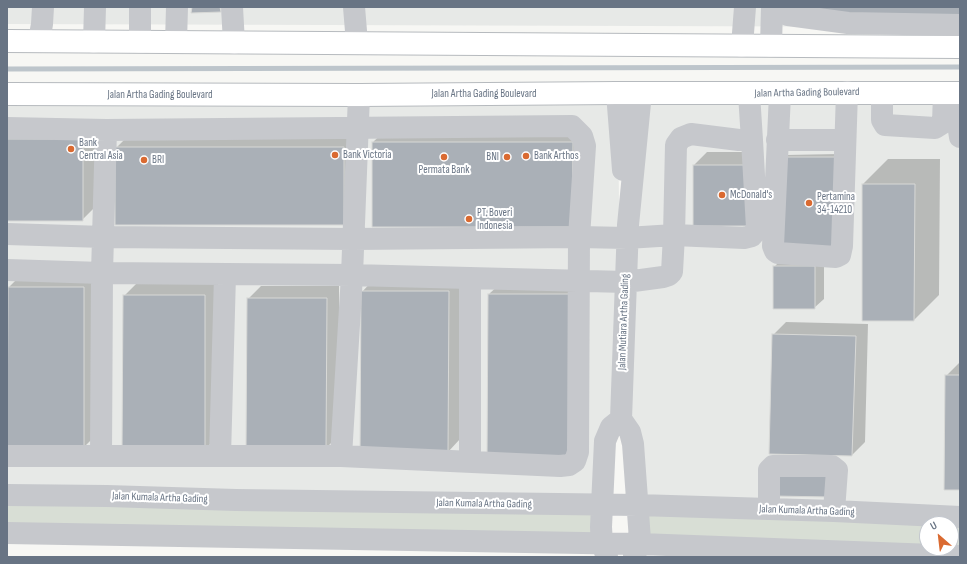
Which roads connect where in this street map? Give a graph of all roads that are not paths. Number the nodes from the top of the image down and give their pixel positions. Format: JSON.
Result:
{"nodes":[{"id":1,"x":43,"y":7,"type":"edge"},
{"id":2,"x":95,"y":7,"type":"edge"},
{"id":3,"x":140,"y":7,"type":"edge"},
{"id":4,"x":177,"y":7,"type":"edge"},
{"id":5,"x":232,"y":7,"type":"edge"},
{"id":6,"x":354,"y":7,"type":"edge"},
{"id":7,"x":745,"y":7,"type":"edge"},
{"id":8,"x":773,"y":7,"type":"edge"},
{"id":9,"x":960,"y":25,"type":"edge"},
{"id":10,"x":7,"y":41,"type":"edge"},
{"id":11,"x":39,"y":41,"type":"junction"},
{"id":12,"x":94,"y":42,"type":"junction"},
{"id":13,"x":140,"y":42,"type":"junction"},
{"id":14,"x":176,"y":42,"type":"junction"},
{"id":15,"x":234,"y":43,"type":"junction"},
{"id":16,"x":357,"y":43,"type":"junction"},
{"id":17,"x":742,"y":46,"type":"junction"},
{"id":18,"x":771,"y":46,"type":"junction"},
{"id":19,"x":960,"y":47,"type":"edge"},
{"id":20,"x":847,"y":92,"type":"junction"},
{"id":21,"x":882,"y":92,"type":"junction"},
{"id":22,"x":617,"y":93,"type":"junction"},
{"id":23,"x":641,"y":93,"type":"junction"},
{"id":24,"x":953,"y":93,"type":"edge"},
{"id":25,"x":7,"y":94,"type":"edge"},
{"id":26,"x":749,"y":94,"type":"junction"},
{"id":27,"x":780,"y":94,"type":"junction"},
{"id":28,"x":359,"y":95,"type":"junction"},
{"id":29,"x":7,"y":128,"type":"edge"},
{"id":30,"x":358,"y":129,"type":"junction"},
{"id":31,"x":106,"y":130,"type":"junction"},
{"id":32,"x":960,"y":137,"type":"edge"},
{"id":33,"x":752,"y":140,"type":"junction"},
{"id":34,"x":778,"y":140,"type":"junction"},
{"id":35,"x":845,"y":140,"type":"junction"},
{"id":36,"x":628,"y":232,"type":"junction"},
{"id":37,"x":7,"y":234,"type":"edge"},
{"id":38,"x":674,"y":234,"type":"junction"},
{"id":39,"x":104,"y":237,"type":"junction"},
{"id":40,"x":579,"y":237,"type":"junction"},
{"id":41,"x":353,"y":239,"type":"junction"},
{"id":42,"x":7,"y":270,"type":"edge"},
{"id":43,"x":102,"y":273,"type":"junction"},
{"id":44,"x":225,"y":275,"type":"junction"},
{"id":45,"x":352,"y":275,"type":"junction"},
{"id":46,"x":470,"y":278,"type":"junction"},
{"id":47,"x":579,"y":281,"type":"junction"},
{"id":48,"x":626,"y":282,"type":"junction"},
{"id":49,"x":621,"y":419,"type":"junction"},
{"id":50,"x":7,"y":456,"type":"edge"},
{"id":51,"x":101,"y":456,"type":"junction"},
{"id":52,"x":220,"y":456,"type":"junction"},
{"id":53,"x":341,"y":456,"type":"junction"},
{"id":54,"x":470,"y":462,"type":"junction"},
{"id":55,"x":7,"y":495,"type":"edge"},
{"id":56,"x":638,"y":505,"type":"junction"},
{"id":57,"x":603,"y":506,"type":"junction"},
{"id":58,"x":769,"y":509,"type":"junction"},
{"id":59,"x":834,"y":511,"type":"junction"},
{"id":60,"x":960,"y":517,"type":"edge"},
{"id":61,"x":7,"y":533,"type":"edge"},
{"id":62,"x":636,"y":550,"type":"edge"},
{"id":63,"x":604,"y":551,"type":"edge"},
{"id":64,"x":919,"y":556,"type":"edge"}],
"edges":[{"from":1,"to":11,"type":"street"},
{"from":2,"to":12,"type":"street"},
{"from":3,"to":13,"type":"street"},
{"from":4,"to":14,"type":"street"},
{"from":5,"to":15,"type":"street"},
{"from":6,"to":16,"type":"street"},
{"from":7,"to":17,"type":"street"},
{"from":8,"to":9,"type":"street"},
{"from":8,"to":18,"type":"street"},
{"from":10,"to":11,"type":"main road"},
{"from":11,"to":12,"type":"main road"},
{"from":12,"to":13,"type":"main road"},
{"from":13,"to":14,"type":"main road"},
{"from":14,"to":15,"type":"main road"},
{"from":15,"to":16,"type":"main road"},
{"from":16,"to":17,"type":"main road"},
{"from":17,"to":18,"type":"main road"},
{"from":18,"to":19,"type":"main road"},
{"from":20,"to":21,"type":"main road","name":"Jalan Artha Gading Boulevard"},
{"from":20,"to":27,"type":"main road","name":"Jalan Artha Gading Boulevard"},
{"from":20,"to":35,"type":"street"},
{"from":21,"to":24,"type":"main road","name":"Jalan Artha Gading Boulevard"},
{"from":21,"to":24,"type":"street"},
{"from":22,"to":23,"type":"main road","name":"Jalan Artha Gading Boulevard"},
{"from":22,"to":28,"type":"main road","name":"Jalan Artha Gading Boulevard"},
{"from":22,"to":36,"type":"street","name":"Jalan Mutiara Artha Gading"},
{"from":23,"to":26,"type":"main road","name":"Jalan Artha Gading Boulevard"},
{"from":23,"to":36,"type":"street","name":"Jalan Mutiara Artha Gading"},
{"from":24,"to":32,"type":"street"},
{"from":25,"to":28,"type":"main road","name":"Jalan Artha Gading Boulevard"},
{"from":26,"to":27,"type":"main road","name":"Jalan Artha Gading Boulevard"},
{"from":26,"to":33,"type":"street"},
{"from":27,"to":34,"type":"street"},
{"from":28,"to":30,"type":"street"},
{"from":29,"to":31,"type":"street"},
{"from":30,"to":31,"type":"street"},
{"from":30,"to":40,"type":"street"},
{"from":30,"to":41,"type":"street"},
{"from":31,"to":39,"type":"street"},
{"from":33,"to":38,"type":"street"},
{"from":33,"to":38,"type":"street"},
{"from":34,"to":35,"type":"street"},
{"from":34,"to":35,"type":"street"},
{"from":36,"to":38,"type":"street"},
{"from":36,"to":40,"type":"street"},
{"from":36,"to":48,"type":"street","name":"Jalan Mutiara Artha Gading"},
{"from":37,"to":39,"type":"street"},
{"from":38,"to":48,"type":"street"},
{"from":39,"to":41,"type":"street"},
{"from":39,"to":43,"type":"street"},
{"from":40,"to":41,"type":"street"},
{"from":40,"to":47,"type":"street"},
{"from":41,"to":45,"type":"street"},
{"from":42,"to":43,"type":"street"},
{"from":43,"to":44,"type":"street"},
{"from":43,"to":51,"type":"street"},
{"from":44,"to":45,"type":"street"},
{"from":44,"to":52,"type":"street"},
{"from":45,"to":46,"type":"street"},
{"from":45,"to":53,"type":"street"},
{"from":46,"to":47,"type":"street"},
{"from":46,"to":54,"type":"street"},
{"from":47,"to":48,"type":"street"},
{"from":47,"to":54,"type":"street"},
{"from":48,"to":49,"type":"street","name":"Jalan Mutiara Artha Gading"},
{"from":49,"to":56,"type":"street"},
{"from":49,"to":57,"type":"street"},
{"from":50,"to":51,"type":"street"},
{"from":51,"to":52,"type":"street"},
{"from":52,"to":53,"type":"street"},
{"from":53,"to":54,"type":"street"},
{"from":55,"to":57,"type":"street","name":"Jalan Kumala Artha Gading"},
{"from":56,"to":57,"type":"street","name":"Jalan Kumala Artha Gading"},
{"from":56,"to":58,"type":"street","name":"Jalan Kumala Artha Gading"},
{"from":56,"to":62,"type":"street"},
{"from":57,"to":63,"type":"street"},
{"from":58,"to":59,"type":"street","name":"Jalan Kumala Artha Gading"},
{"from":58,"to":59,"type":"street"},
{"from":59,"to":60,"type":"street","name":"Jalan Kumala Artha Gading"},
{"from":61,"to":63,"type":"street"},
{"from":62,"to":63,"type":"street"},
{"from":62,"to":64,"type":"street"}]}
